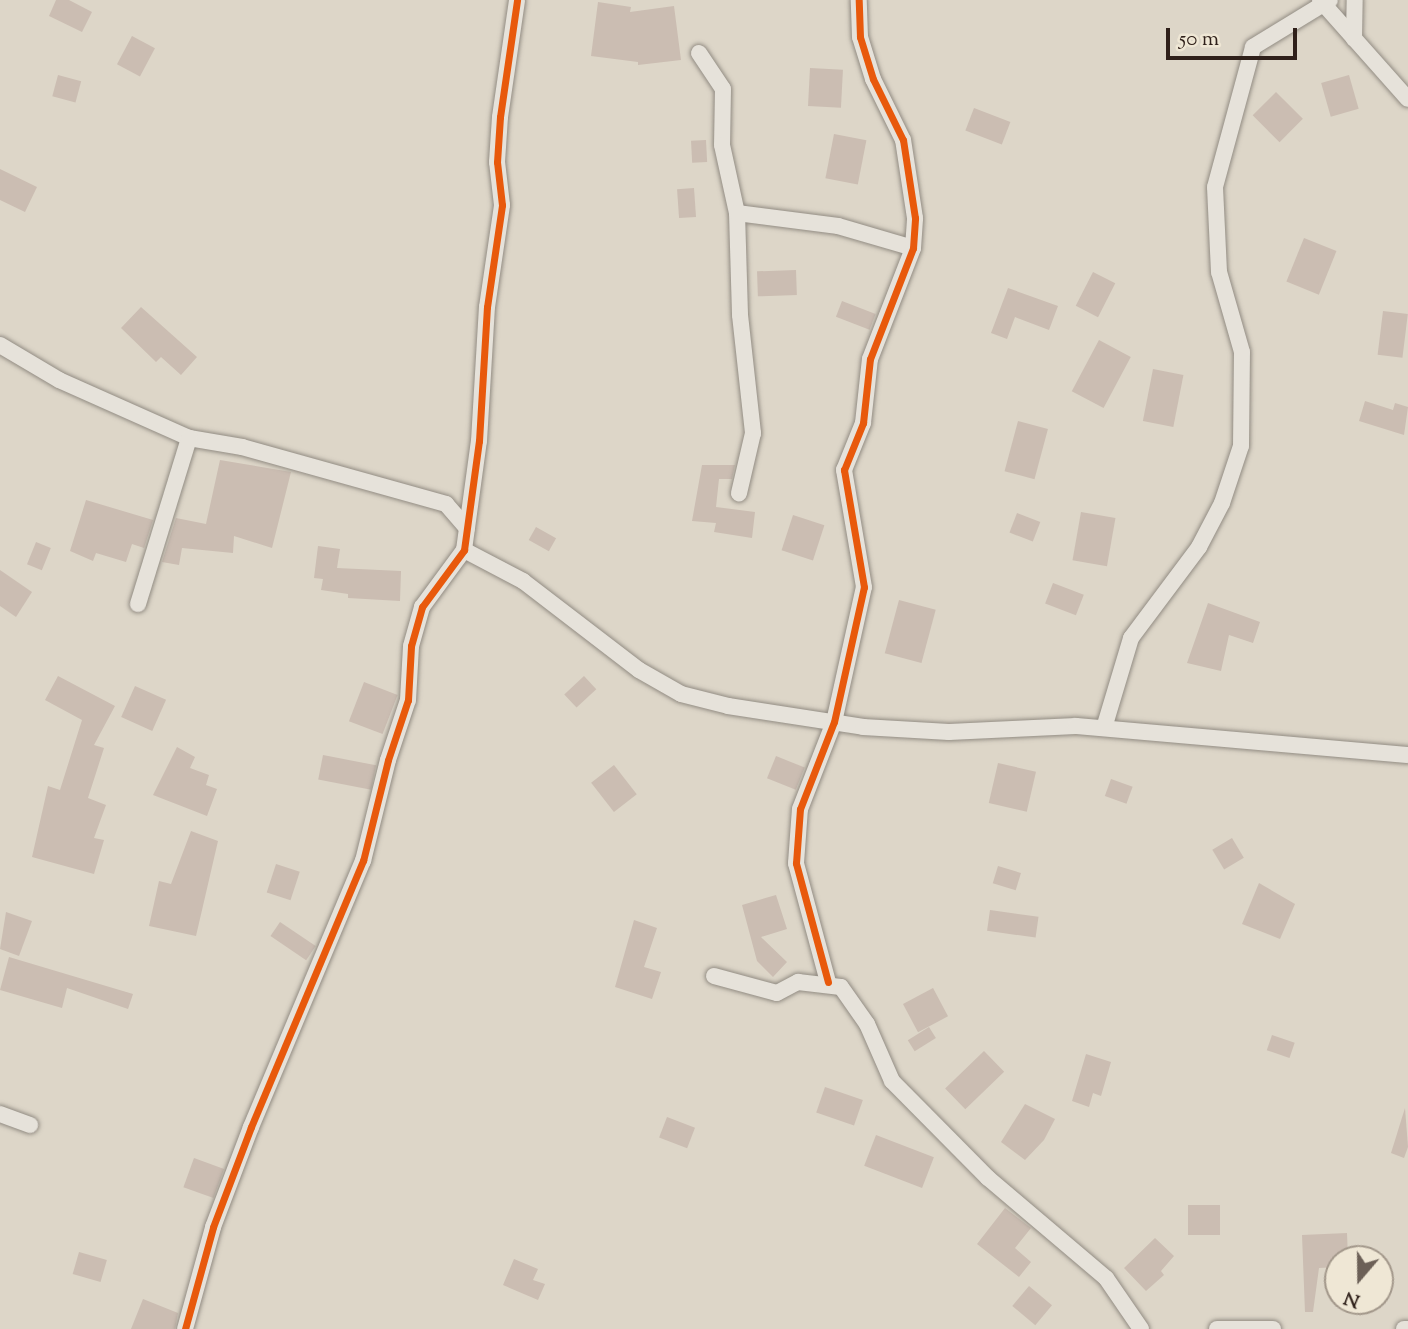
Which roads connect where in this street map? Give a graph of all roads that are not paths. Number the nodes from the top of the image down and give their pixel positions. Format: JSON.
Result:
{"nodes":[{"id":1,"x":517,"y":0,"type":"edge"},
{"id":2,"x":859,"y":0,"type":"edge"},
{"id":3,"x":1355,"y":0,"type":"edge"},
{"id":4,"x":1325,"y":2,"type":"edge"},
{"id":5,"x":1354,"y":39,"type":"junction"},
{"id":6,"x":699,"y":53,"type":"dead end"},
{"id":7,"x":1408,"y":99,"type":"edge"},
{"id":8,"x":737,"y":213,"type":"junction"},
{"id":9,"x":913,"y":248,"type":"junction"},
{"id":10,"x":0,"y":345,"type":"edge"},
{"id":11,"x":189,"y":438,"type":"junction"},
{"id":12,"x":474,"y":488,"type":"junction"},
{"id":13,"x":739,"y":493,"type":"dead end"},
{"id":14,"x":446,"y":504,"type":"junction"},
{"id":15,"x":467,"y":528,"type":"junction"},
{"id":16,"x":464,"y":550,"type":"junction"},
{"id":17,"x":138,"y":604,"type":"dead end"},
{"id":18,"x":834,"y":722,"type":"junction"},
{"id":19,"x":1104,"y":728,"type":"junction"},
{"id":20,"x":1408,"y":755,"type":"edge"},
{"id":21,"x":714,"y":976,"type":"dead end"},
{"id":22,"x":828,"y":982,"type":"junction"},
{"id":23,"x":0,"y":1114,"type":"edge"},
{"id":24,"x":30,"y":1125,"type":"dead end"},
{"id":25,"x":186,"y":1329,"type":"edge"},
{"id":26,"x":1140,"y":1329,"type":"edge"},
{"id":27,"x":1217,"y":1329,"type":"edge"},
{"id":28,"x":1273,"y":1329,"type":"edge"}],
"edges":[{"from":1,"to":12,"type":"street"},
{"from":2,"to":9,"type":"street"},
{"from":3,"to":5,"type":"street"},
{"from":4,"to":5,"type":"street"},
{"from":4,"to":19,"type":"street"},
{"from":5,"to":7,"type":"street"},
{"from":6,"to":8,"type":"street"},
{"from":8,"to":9,"type":"street"},
{"from":8,"to":13,"type":"street"},
{"from":9,"to":18,"type":"street"},
{"from":10,"to":11,"type":"street"},
{"from":11,"to":14,"type":"street"},
{"from":11,"to":17,"type":"street"},
{"from":12,"to":14,"type":"street"},
{"from":12,"to":15,"type":"street"},
{"from":14,"to":15,"type":"street"},
{"from":15,"to":16,"type":"street"},
{"from":16,"to":18,"type":"street"},
{"from":16,"to":25,"type":"street"},
{"from":18,"to":19,"type":"street"},
{"from":18,"to":22,"type":"street"},
{"from":19,"to":20,"type":"street"},
{"from":21,"to":22,"type":"street"},
{"from":22,"to":26,"type":"street"},
{"from":23,"to":24,"type":"street"},
{"from":27,"to":28,"type":"street"}]}
